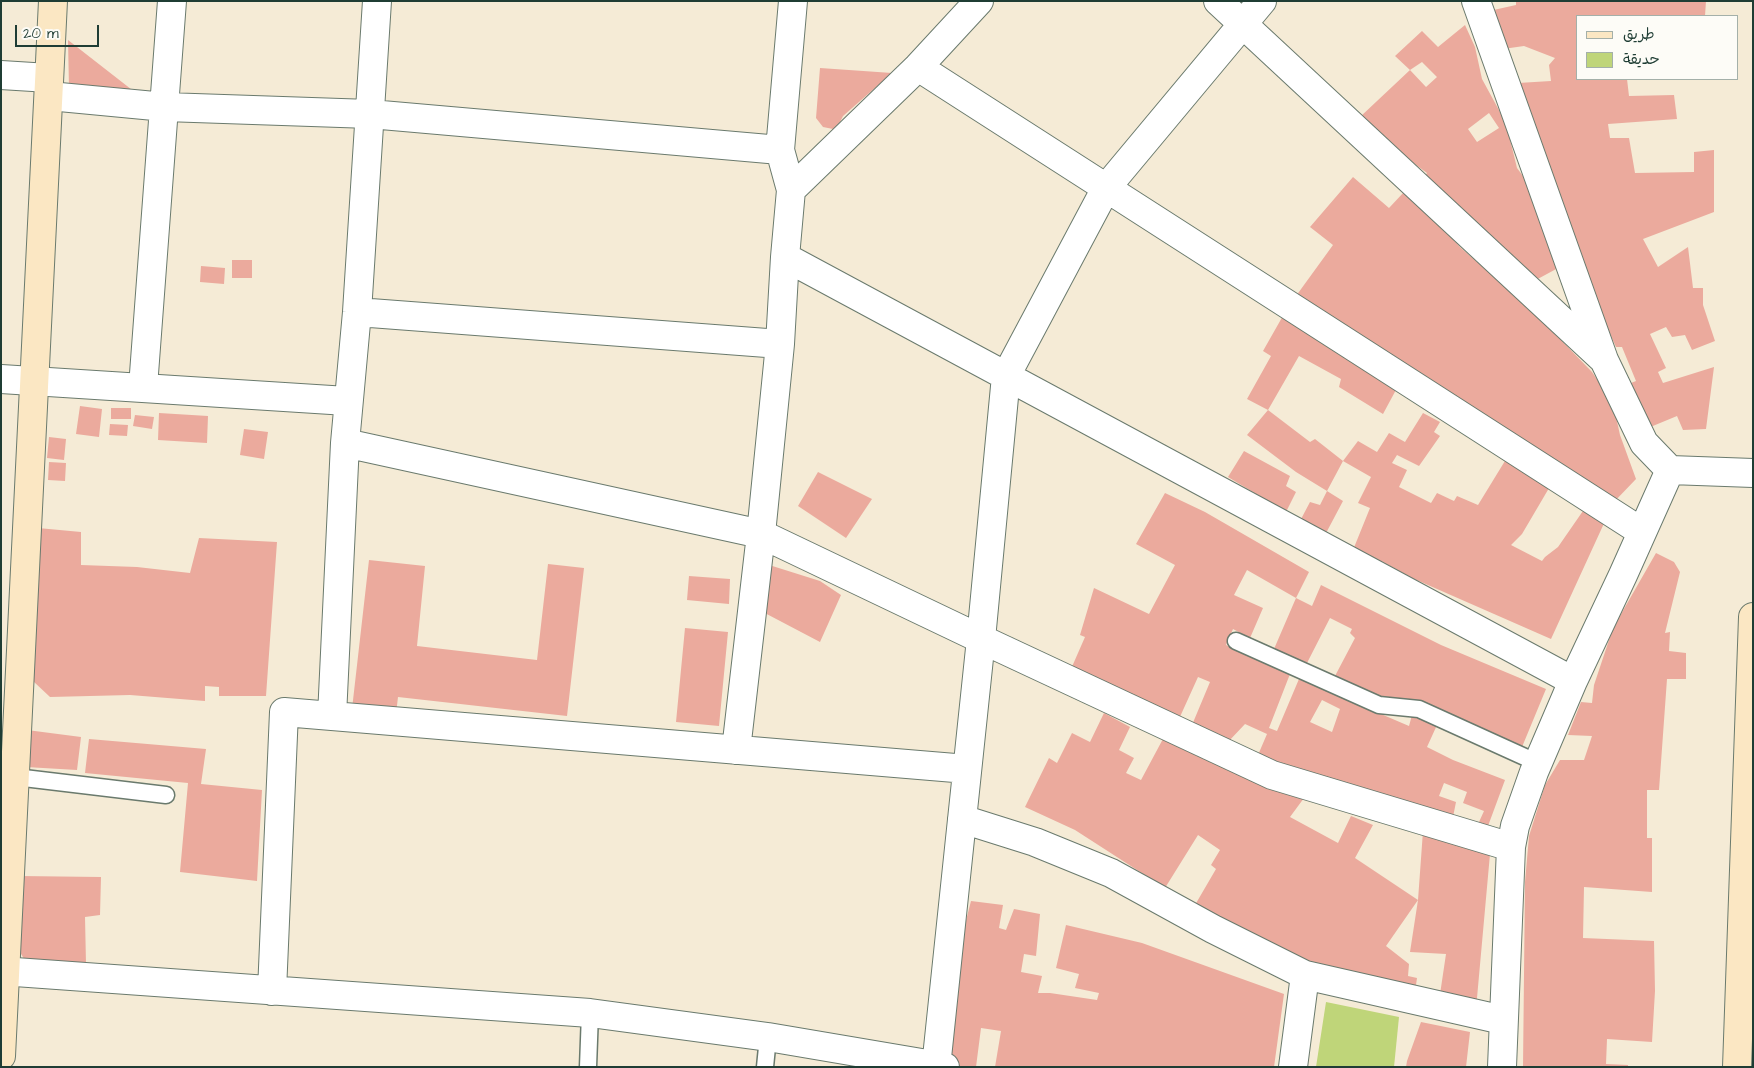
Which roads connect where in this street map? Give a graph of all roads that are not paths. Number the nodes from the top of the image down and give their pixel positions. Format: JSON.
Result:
{"nodes":[{"id":1,"x":53,"y":1,"type":"edge"},
{"id":2,"x":172,"y":1,"type":"edge"},
{"id":3,"x":377,"y":1,"type":"edge"},
{"id":4,"x":793,"y":1,"type":"edge"},
{"id":5,"x":980,"y":1,"type":"edge"},
{"id":6,"x":1218,"y":1,"type":"edge"},
{"id":7,"x":1262,"y":1,"type":"edge"},
{"id":8,"x":1476,"y":1,"type":"edge"},
{"id":9,"x":1243,"y":24,"type":"junction"},
{"id":10,"x":918,"y":67,"type":"junction"},
{"id":11,"x":1,"y":75,"type":"edge"},
{"id":12,"x":49,"y":87,"type":"junction"},
{"id":13,"x":165,"y":107,"type":"junction"},
{"id":14,"x":370,"y":114,"type":"junction"},
{"id":15,"x":780,"y":150,"type":"junction"},
{"id":16,"x":1106,"y":188,"type":"junction"},
{"id":17,"x":792,"y":190,"type":"junction"},
{"id":18,"x":785,"y":257,"type":"junction"},
{"id":19,"x":357,"y":312,"type":"junction"},
{"id":20,"x":780,"y":344,"type":"junction"},
{"id":21,"x":1604,"y":360,"type":"junction"},
{"id":22,"x":1006,"y":376,"type":"junction"},
{"id":23,"x":1,"y":378,"type":"edge"},
{"id":24,"x":35,"y":381,"type":"junction"},
{"id":25,"x":143,"y":387,"type":"junction"},
{"id":26,"x":347,"y":400,"type":"junction"},
{"id":27,"x":345,"y":443,"type":"junction"},
{"id":28,"x":1670,"y":470,"type":"junction"},
{"id":29,"x":1753,"y":473,"type":"edge"},
{"id":30,"x":1642,"y":532,"type":"junction"},
{"id":31,"x":762,"y":534,"type":"junction"},
{"id":32,"x":1753,"y":617,"type":"edge"},
{"id":33,"x":981,"y":639,"type":"junction"},
{"id":34,"x":1236,"y":641,"type":"dead end"},
{"id":35,"x":1573,"y":681,"type":"junction"},
{"id":36,"x":10,"y":686,"type":"edge"},
{"id":37,"x":332,"y":716,"type":"junction"},
{"id":38,"x":736,"y":750,"type":"junction"},
{"id":39,"x":1538,"y":762,"type":"junction"},
{"id":40,"x":967,"y":769,"type":"junction"},
{"id":41,"x":8,"y":776,"type":"edge"},
{"id":42,"x":166,"y":795,"type":"dead end"},
{"id":43,"x":962,"y":819,"type":"junction"},
{"id":44,"x":1511,"y":847,"type":"junction"},
{"id":45,"x":3,"y":972,"type":"edge"},
{"id":46,"x":1305,"y":975,"type":"junction"},
{"id":47,"x":272,"y":991,"type":"junction"},
{"id":48,"x":590,"y":1013,"type":"junction"},
{"id":49,"x":1503,"y":1020,"type":"junction"},
{"id":50,"x":768,"y":1038,"type":"junction"},
{"id":51,"x":1,"y":1056,"type":"edge"},
{"id":52,"x":939,"y":1066,"type":"edge"},
{"id":53,"x":588,"y":1067,"type":"edge"},
{"id":54,"x":765,"y":1067,"type":"edge"},
{"id":55,"x":1293,"y":1067,"type":"edge"},
{"id":56,"x":1502,"y":1067,"type":"edge"},
{"id":57,"x":1737,"y":1067,"type":"edge"}],
"edges":[{"from":1,"to":12,"type":"main road"},
{"from":2,"to":13,"type":"street"},
{"from":3,"to":14,"type":"street"},
{"from":4,"to":15,"type":"street"},
{"from":5,"to":10,"type":"street"},
{"from":6,"to":9,"type":"street"},
{"from":7,"to":9,"type":"street"},
{"from":8,"to":21,"type":"street"},
{"from":9,"to":16,"type":"street"},
{"from":9,"to":21,"type":"street"},
{"from":10,"to":16,"type":"street"},
{"from":10,"to":17,"type":"street"},
{"from":11,"to":12,"type":"street"},
{"from":12,"to":13,"type":"street"},
{"from":12,"to":24,"type":"main road"},
{"from":13,"to":14,"type":"street"},
{"from":13,"to":25,"type":"street"},
{"from":14,"to":15,"type":"street"},
{"from":14,"to":19,"type":"street"},
{"from":15,"to":17,"type":"street"},
{"from":16,"to":22,"type":"street"},
{"from":16,"to":30,"type":"street"},
{"from":17,"to":18,"type":"street"},
{"from":18,"to":20,"type":"street"},
{"from":18,"to":22,"type":"street"},
{"from":19,"to":20,"type":"street"},
{"from":19,"to":26,"type":"street"},
{"from":20,"to":31,"type":"street"},
{"from":21,"to":28,"type":"street"},
{"from":22,"to":33,"type":"street"},
{"from":22,"to":35,"type":"street"},
{"from":23,"to":24,"type":"street"},
{"from":24,"to":25,"type":"street"},
{"from":24,"to":36,"type":"main road"},
{"from":25,"to":26,"type":"street"},
{"from":26,"to":27,"type":"street"},
{"from":27,"to":31,"type":"street"},
{"from":27,"to":37,"type":"street"},
{"from":28,"to":29,"type":"street"},
{"from":28,"to":30,"type":"street"},
{"from":30,"to":35,"type":"street"},
{"from":31,"to":33,"type":"street"},
{"from":31,"to":38,"type":"street"},
{"from":32,"to":57,"type":"main road"},
{"from":33,"to":40,"type":"street"},
{"from":33,"to":44,"type":"street"},
{"from":34,"to":39,"type":"lane"},
{"from":35,"to":39,"type":"street"},
{"from":36,"to":41,"type":"main road"},
{"from":37,"to":38,"type":"street"},
{"from":37,"to":47,"type":"street"},
{"from":38,"to":40,"type":"street"},
{"from":39,"to":44,"type":"street"},
{"from":40,"to":43,"type":"street"},
{"from":41,"to":42,"type":"lane"},
{"from":41,"to":45,"type":"main road"},
{"from":43,"to":46,"type":"street"},
{"from":43,"to":52,"type":"street"},
{"from":44,"to":49,"type":"street"},
{"from":45,"to":47,"type":"street"},
{"from":45,"to":51,"type":"main road"},
{"from":46,"to":49,"type":"street"},
{"from":46,"to":55,"type":"street"},
{"from":47,"to":48,"type":"street"},
{"from":48,"to":50,"type":"street"},
{"from":48,"to":53,"type":"lane"},
{"from":49,"to":56,"type":"street"},
{"from":50,"to":52,"type":"street"},
{"from":50,"to":54,"type":"lane"}]}
